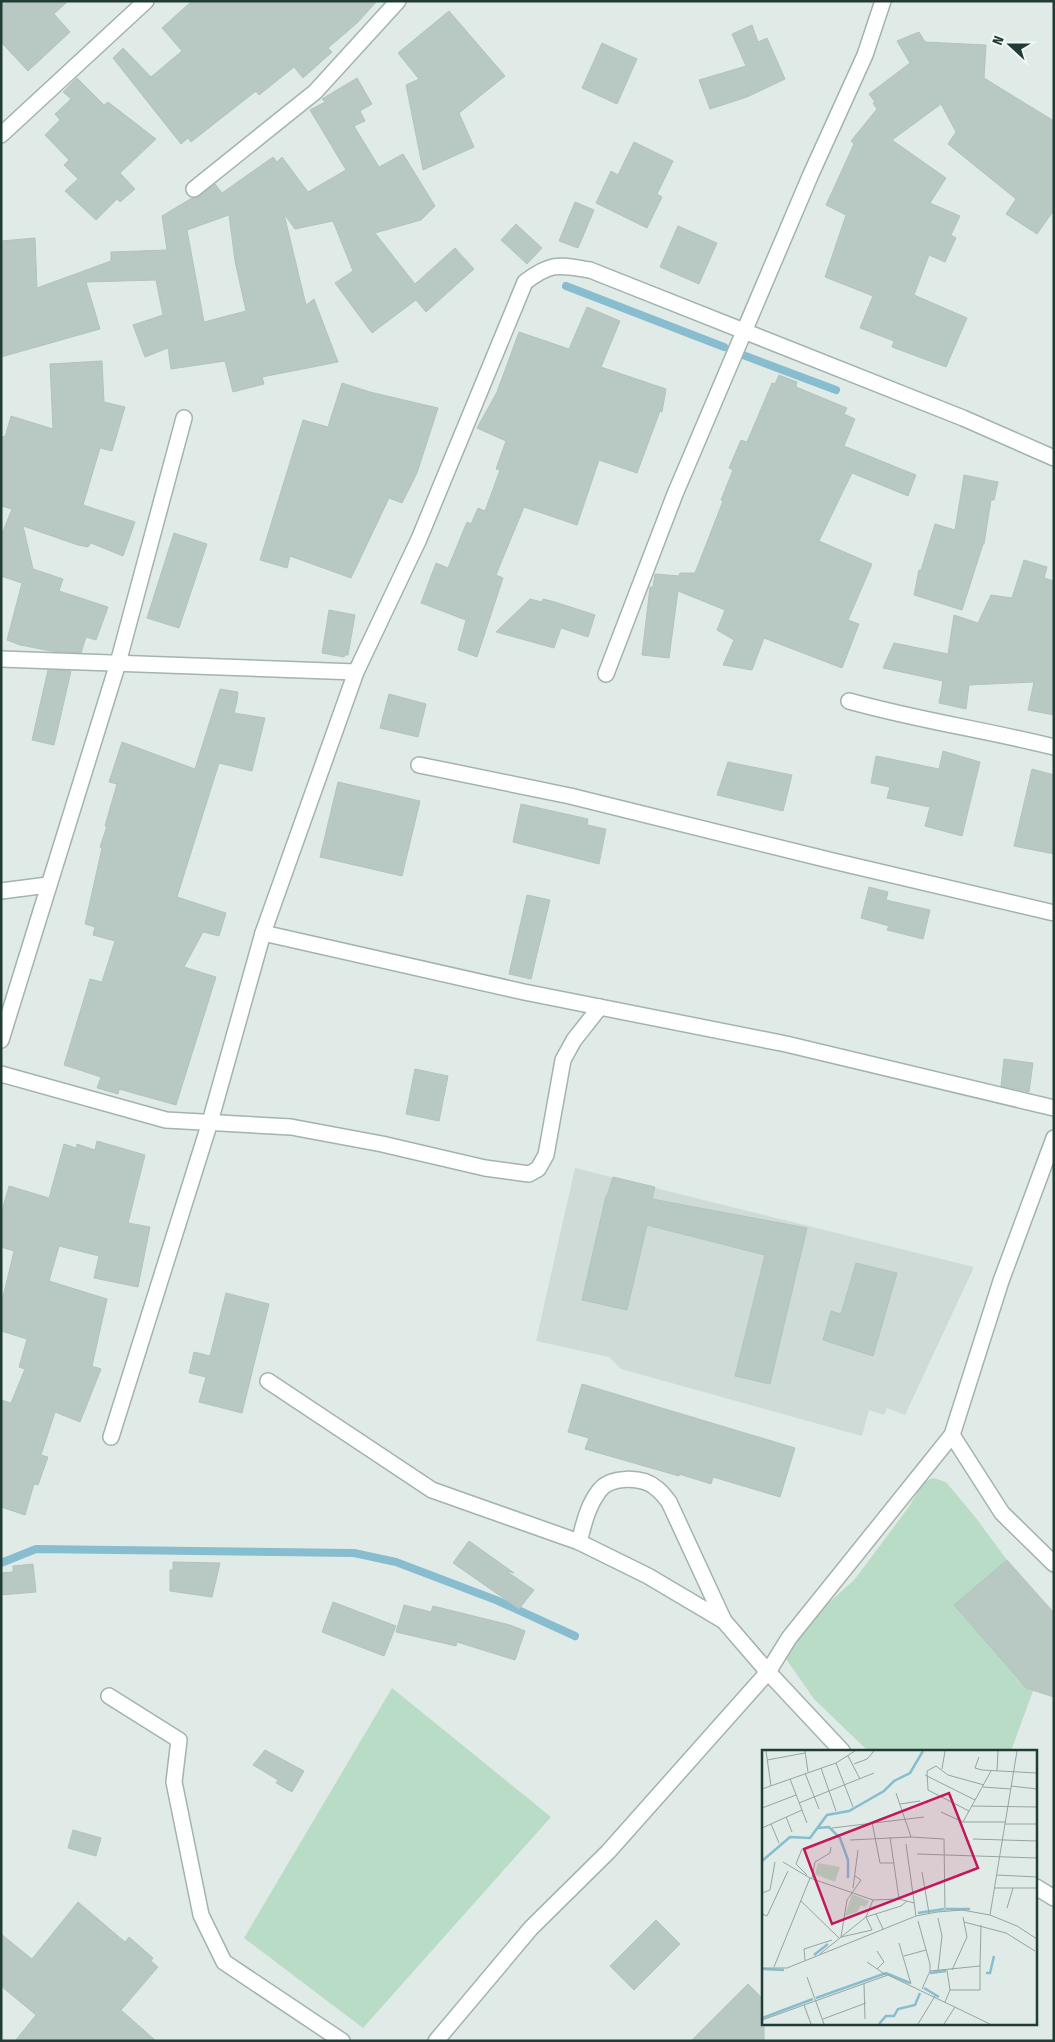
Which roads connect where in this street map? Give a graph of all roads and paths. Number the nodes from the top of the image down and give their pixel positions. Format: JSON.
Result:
{"nodes":[{"id":1,"x":146,"y":1,"type":"edge"},
{"id":2,"x":398,"y":1,"type":"edge"},
{"id":3,"x":883,"y":1,"type":"edge"},
{"id":4,"x":1,"y":135,"type":"edge"},
{"id":5,"x":194,"y":189,"type":"dead end"},
{"id":6,"x":745,"y":331,"type":"junction"},
{"id":7,"x":184,"y":418,"type":"dead end"},
{"id":8,"x":1054,"y":458,"type":"edge"},
{"id":9,"x":1,"y":659,"type":"edge"},
{"id":10,"x":118,"y":663,"type":"junction"},
{"id":11,"x":356,"y":672,"type":"junction"},
{"id":12,"x":606,"y":674,"type":"dead end"},
{"id":13,"x":849,"y":701,"type":"dead end"},
{"id":14,"x":1054,"y":747,"type":"edge"},
{"id":15,"x":419,"y":765,"type":"dead end"},
{"id":16,"x":48,"y":885,"type":"junction"},
{"id":17,"x":1,"y":891,"type":"edge"},
{"id":18,"x":1054,"y":913,"type":"edge"},
{"id":19,"x":263,"y":933,"type":"junction"},
{"id":20,"x":600,"y":1007,"type":"junction"},
{"id":21,"x":1,"y":1040,"type":"edge"},
{"id":22,"x":1,"y":1074,"type":"edge"},
{"id":23,"x":1054,"y":1108,"type":"edge"},
{"id":24,"x":210,"y":1122,"type":"junction"},
{"id":25,"x":1054,"y":1138,"type":"edge"},
{"id":26,"x":268,"y":1381,"type":"dead end"},
{"id":27,"x":952,"y":1434,"type":"junction"},
{"id":28,"x":111,"y":1437,"type":"dead end"},
{"id":29,"x":579,"y":1542,"type":"junction"},
{"id":30,"x":1054,"y":1564,"type":"edge"},
{"id":31,"x":724,"y":1621,"type":"junction"},
{"id":32,"x":768,"y":1672,"type":"junction"},
{"id":33,"x":109,"y":1696,"type":"dead end"},
{"id":34,"x":841,"y":1750,"type":"edge"},
{"id":35,"x":1038,"y":1888,"type":"edge"},
{"id":36,"x":1054,"y":1898,"type":"edge"},
{"id":37,"x":342,"y":2041,"type":"edge"},
{"id":38,"x":436,"y":2041,"type":"edge"}],
"edges":[{"from":1,"to":4,"type":"street"},
{"from":2,"to":5,"type":"street"},
{"from":3,"to":6,"type":"street"},
{"from":6,"to":8,"type":"street"},
{"from":6,"to":11,"type":"street"},
{"from":6,"to":12,"type":"street"},
{"from":7,"to":10,"type":"street"},
{"from":9,"to":10,"type":"street"},
{"from":10,"to":11,"type":"street"},
{"from":10,"to":16,"type":"street"},
{"from":11,"to":19,"type":"street"},
{"from":13,"to":14,"type":"street"},
{"from":15,"to":18,"type":"street"},
{"from":16,"to":17,"type":"street"},
{"from":16,"to":21,"type":"street"},
{"from":19,"to":20,"type":"street"},
{"from":19,"to":24,"type":"street"},
{"from":20,"to":23,"type":"street"},
{"from":20,"to":24,"type":"street"},
{"from":22,"to":24,"type":"street"},
{"from":24,"to":28,"type":"street"},
{"from":25,"to":27,"type":"street"},
{"from":26,"to":29,"type":"street"},
{"from":27,"to":30,"type":"street"},
{"from":27,"to":32,"type":"street"},
{"from":29,"to":31,"type":"street"},
{"from":29,"to":31,"type":"street"},
{"from":31,"to":32,"type":"street"},
{"from":32,"to":34,"type":"street"},
{"from":32,"to":38,"type":"street"},
{"from":33,"to":37,"type":"street"},
{"from":35,"to":36,"type":"street"}]}
